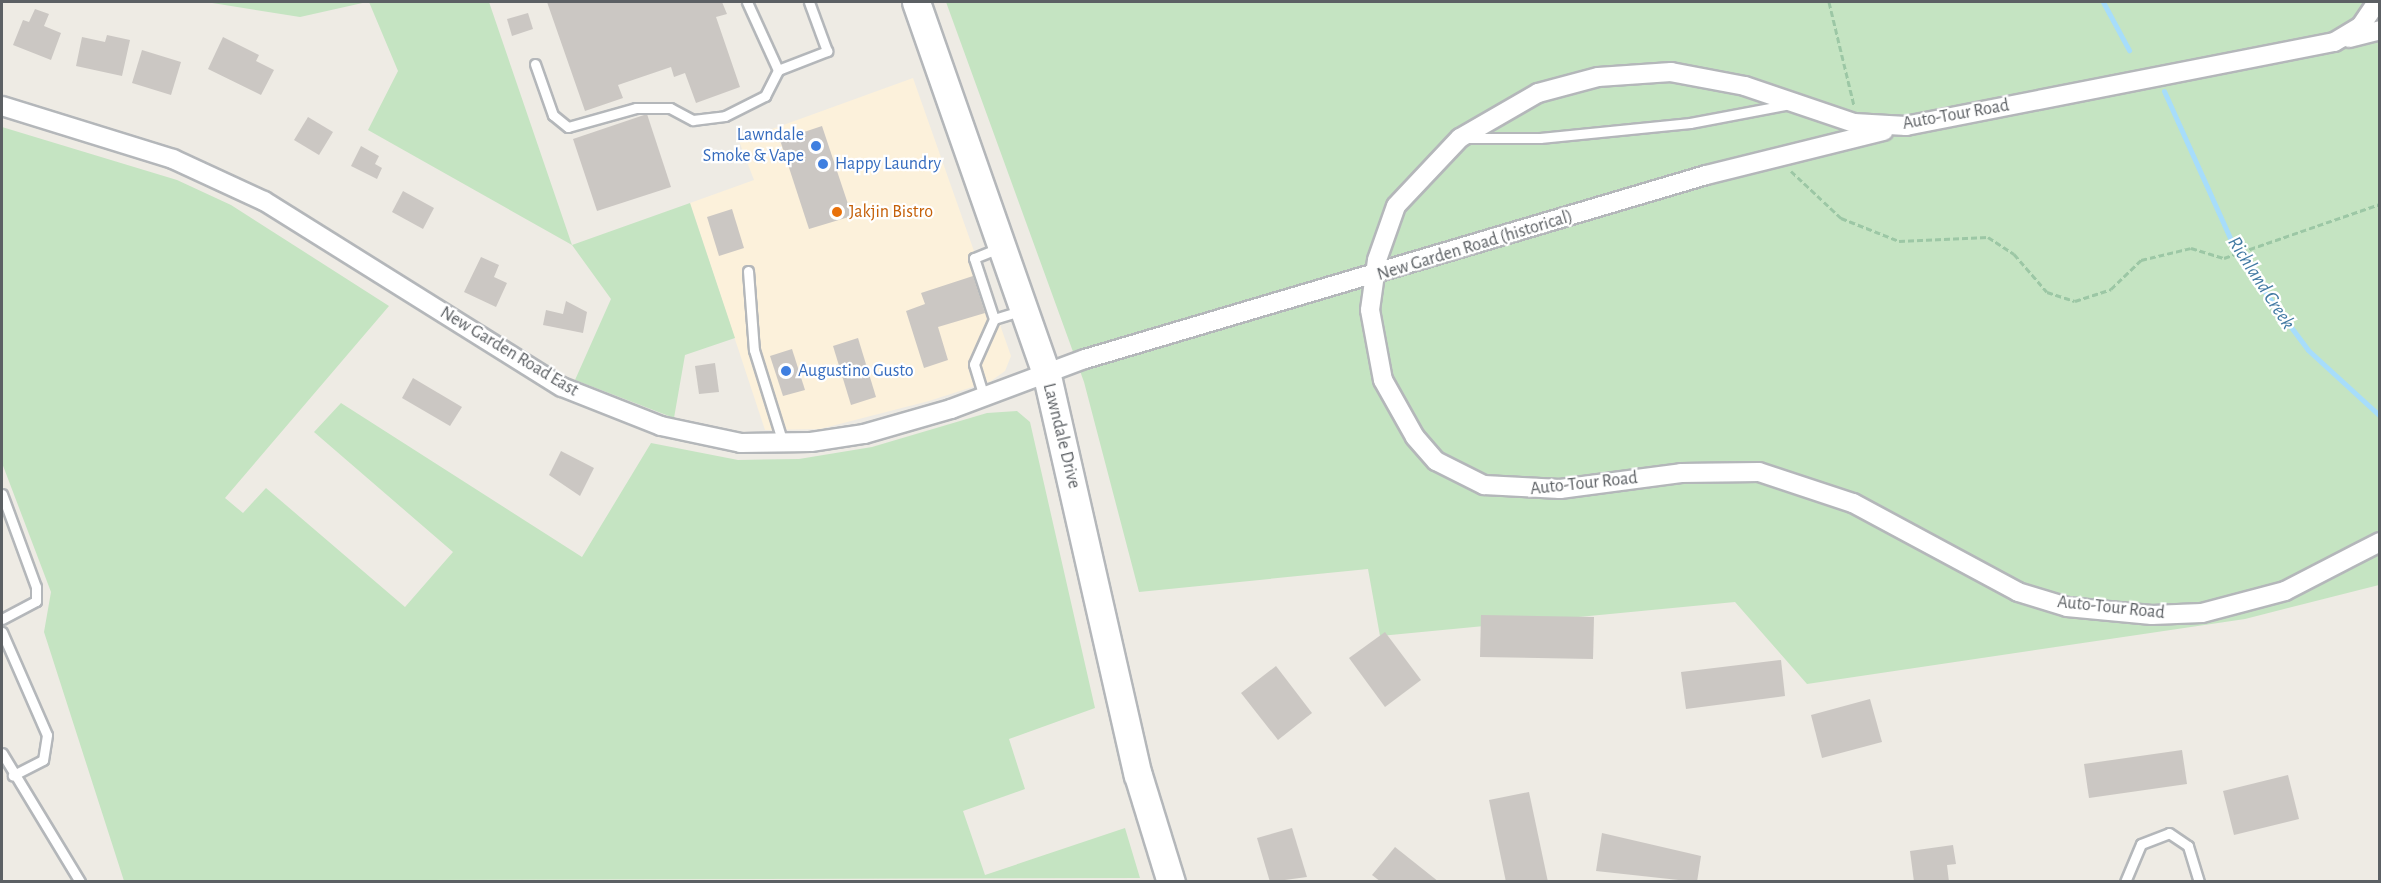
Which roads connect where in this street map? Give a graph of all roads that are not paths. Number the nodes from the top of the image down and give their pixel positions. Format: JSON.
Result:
{"nodes":[{"id":1,"x":747,"y":2,"type":"edge"},
{"id":2,"x":809,"y":2,"type":"edge"},
{"id":3,"x":916,"y":2,"type":"edge"},
{"id":4,"x":2377,"y":2,"type":"edge"},
{"id":5,"x":2379,"y":30,"type":"edge"},
{"id":6,"x":2334,"y":42,"type":"junction"},
{"id":7,"x":535,"y":64,"type":"dead end"},
{"id":8,"x":778,"y":70,"type":"junction"},
{"id":9,"x":1799,"y":102,"type":"junction"},
{"id":10,"x":2,"y":106,"type":"edge"},
{"id":11,"x":1906,"y":126,"type":"junction"},
{"id":12,"x":1460,"y":138,"type":"junction"},
{"id":13,"x":1003,"y":246,"type":"junction"},
{"id":14,"x":748,"y":271,"type":"dead end"},
{"id":15,"x":1373,"y":278,"type":"junction"},
{"id":16,"x":1025,"y":310,"type":"junction"},
{"id":17,"x":994,"y":319,"type":"junction"},
{"id":18,"x":1047,"y":376,"type":"junction"},
{"id":19,"x":984,"y":397,"type":"junction"},
{"id":20,"x":783,"y":442,"type":"junction"},
{"id":21,"x":2,"y":494,"type":"edge"},
{"id":22,"x":2379,"y":542,"type":"edge"},
{"id":23,"x":2,"y":619,"type":"edge"},
{"id":24,"x":2,"y":632,"type":"edge"},
{"id":25,"x":2,"y":753,"type":"edge"},
{"id":26,"x":13,"y":775,"type":"junction"},
{"id":27,"x":80,"y":882,"type":"edge"},
{"id":28,"x":1171,"y":882,"type":"edge"},
{"id":29,"x":2125,"y":882,"type":"edge"},
{"id":30,"x":2199,"y":882,"type":"edge"}],
"edges":[{"from":1,"to":8,"type":"lane"},
{"from":2,"to":8,"type":"lane"},
{"from":3,"to":13,"type":"main road","name":"Lawndale Drive"},
{"from":4,"to":6,"type":"street","name":"Auto-Tour Road"},
{"from":5,"to":6,"type":"street"},
{"from":6,"to":11,"type":"street","name":"Auto-Tour Road"},
{"from":7,"to":8,"type":"lane"},
{"from":9,"to":11,"type":"street","name":"Auto-Tour Road"},
{"from":9,"to":12,"type":"lane"},
{"from":9,"to":12,"type":"street","name":"Auto-Tour Road"},
{"from":10,"to":20,"type":"street","name":"New Garden Road East"},
{"from":11,"to":15,"type":"street","name":"New Garden Road (historical)"},
{"from":12,"to":15,"type":"street","name":"Auto-Tour Road"},
{"from":13,"to":16,"type":"main road","name":"Lawndale Drive"},
{"from":13,"to":17,"type":"lane"},
{"from":14,"to":20,"type":"lane"},
{"from":15,"to":18,"type":"street","name":"New Garden Road (historical)"},
{"from":15,"to":22,"type":"street","name":"Auto-Tour Road"},
{"from":16,"to":17,"type":"lane"},
{"from":16,"to":18,"type":"main road","name":"Lawndale Drive"},
{"from":17,"to":19,"type":"lane"},
{"from":18,"to":19,"type":"street","name":"New Garden Road East"},
{"from":18,"to":28,"type":"main road","name":"Lawndale Drive"},
{"from":19,"to":20,"type":"street","name":"New Garden Road East"},
{"from":21,"to":23,"type":"lane"},
{"from":24,"to":26,"type":"lane"},
{"from":25,"to":26,"type":"lane"},
{"from":26,"to":27,"type":"lane"},
{"from":29,"to":30,"type":"lane"}]}
